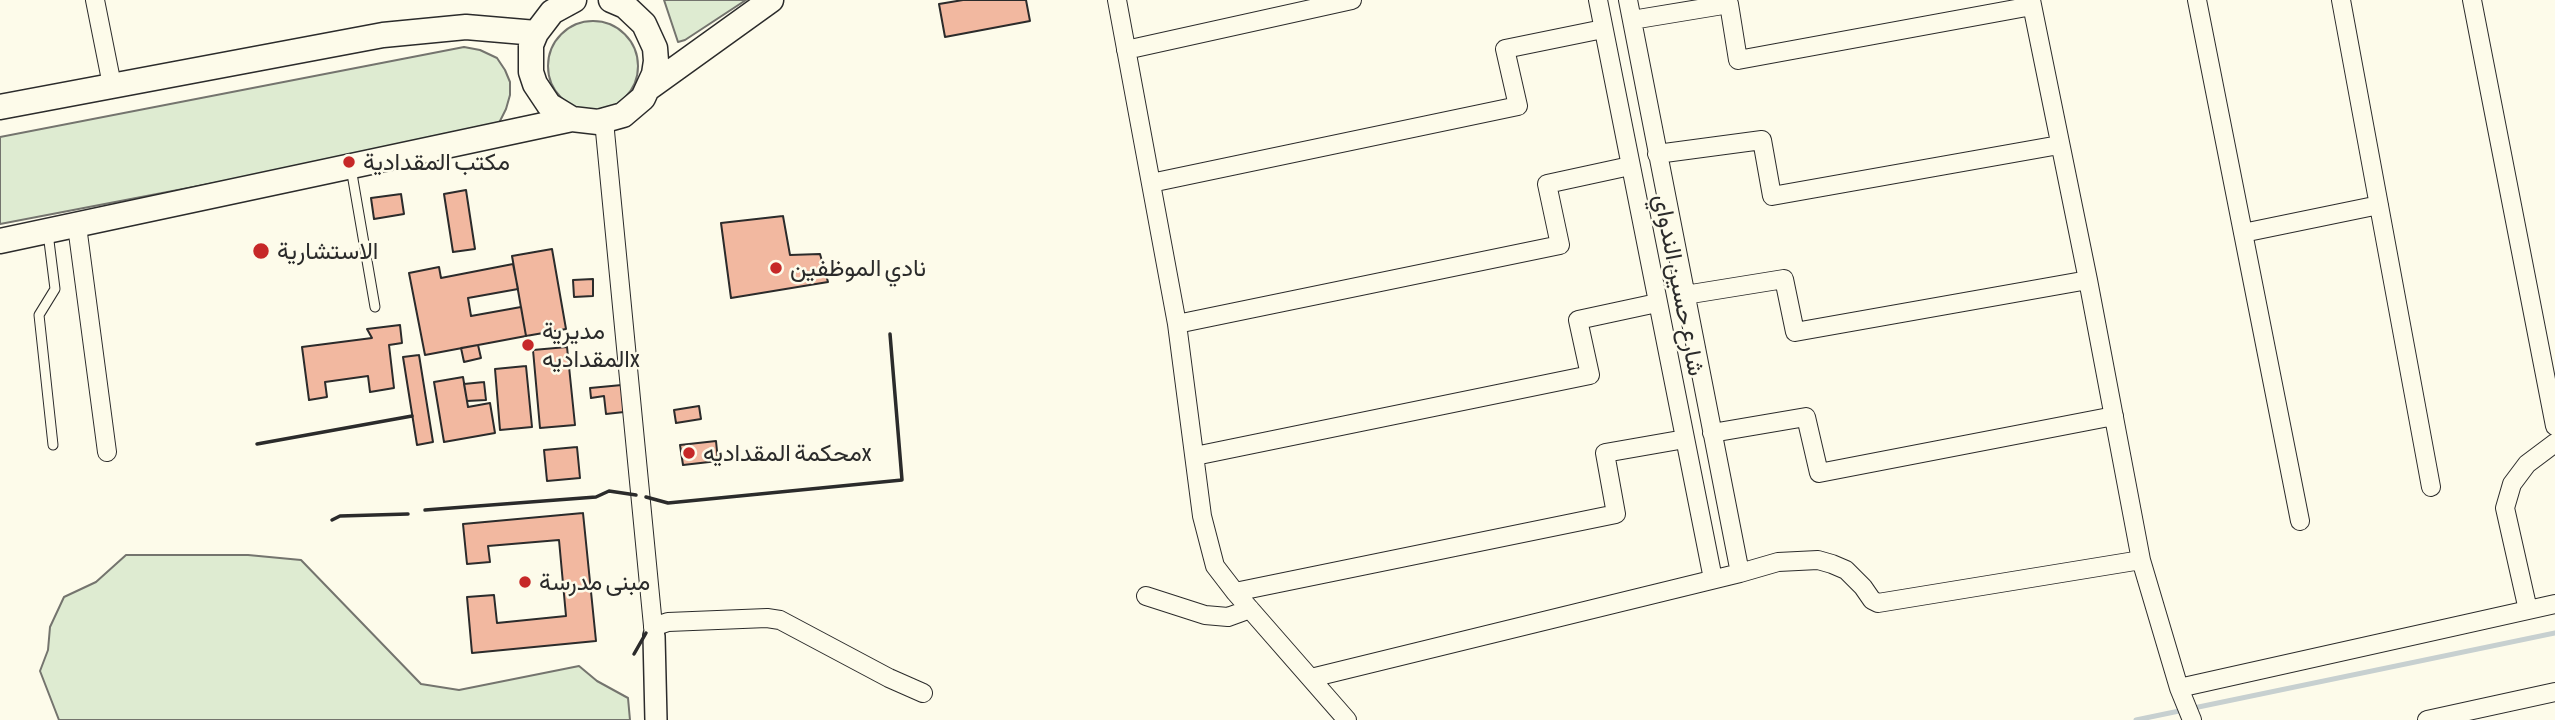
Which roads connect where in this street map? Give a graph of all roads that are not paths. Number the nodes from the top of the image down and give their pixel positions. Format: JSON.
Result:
{"nodes":[{"id":1,"x":95,"y":0,"type":"edge"},
{"id":2,"x":574,"y":0,"type":"edge"},
{"id":3,"x":613,"y":0,"type":"edge"},
{"id":4,"x":771,"y":0,"type":"edge"},
{"id":5,"x":1117,"y":0,"type":"edge"},
{"id":6,"x":1352,"y":0,"type":"edge"},
{"id":7,"x":1598,"y":0,"type":"edge"},
{"id":8,"x":1628,"y":0,"type":"edge"},
{"id":9,"x":2197,"y":0,"type":"edge"},
{"id":10,"x":2341,"y":0,"type":"edge"},
{"id":11,"x":2472,"y":0,"type":"edge"},
{"id":12,"x":2031,"y":3,"type":"edge"},
{"id":13,"x":551,"y":6,"type":"edge"},
{"id":14,"x":1632,"y":20,"type":"junction"},
{"id":15,"x":1603,"y":29,"type":"junction"},
{"id":16,"x":536,"y":33,"type":"junction"},
{"id":17,"x":1126,"y":50,"type":"junction"},
{"id":18,"x":112,"y":85,"type":"junction"},
{"id":19,"x":650,"y":87,"type":"junction"},
{"id":20,"x":0,"y":107,"type":"edge"},
{"id":21,"x":572,"y":119,"type":"junction"},
{"id":22,"x":604,"y":121,"type":"junction"},
{"id":23,"x":2060,"y":145,"type":"junction"},
{"id":24,"x":1657,"y":154,"type":"junction"},
{"id":25,"x":1630,"y":166,"type":"junction"},
{"id":26,"x":351,"y":167,"type":"junction"},
{"id":27,"x":1152,"y":183,"type":"junction"},
{"id":28,"x":2379,"y":205,"type":"junction"},
{"id":29,"x":77,"y":226,"type":"junction"},
{"id":30,"x":48,"y":231,"type":"junction"},
{"id":31,"x":2243,"y":233,"type":"junction"},
{"id":32,"x":0,"y":241,"type":"edge"},
{"id":33,"x":2088,"y":280,"type":"junction"},
{"id":34,"x":1685,"y":295,"type":"junction"},
{"id":35,"x":1657,"y":303,"type":"junction"},
{"id":36,"x":375,"y":307,"type":"dead end"},
{"id":37,"x":1177,"y":324,"type":"junction"},
{"id":38,"x":2114,"y":416,"type":"junction"},
{"id":39,"x":2555,"y":426,"type":"edge"},
{"id":40,"x":1712,"y":433,"type":"junction"},
{"id":41,"x":1685,"y":439,"type":"junction"},
{"id":42,"x":2555,"y":443,"type":"edge"},
{"id":43,"x":53,"y":445,"type":"dead end"},
{"id":44,"x":107,"y":452,"type":"dead end"},
{"id":45,"x":1195,"y":456,"type":"junction"},
{"id":46,"x":2431,"y":486,"type":"dead end"},
{"id":47,"x":2300,"y":521,"type":"dead end"},
{"id":48,"x":2141,"y":560,"type":"junction"},
{"id":49,"x":1740,"y":573,"type":"junction"},
{"id":50,"x":1713,"y":579,"type":"junction"},
{"id":51,"x":1235,"y":592,"type":"junction"},
{"id":52,"x":1146,"y":596,"type":"dead end"},
{"id":53,"x":2555,"y":604,"type":"edge"},
{"id":54,"x":1250,"y":609,"type":"junction"},
{"id":55,"x":2528,"y":610,"type":"junction"},
{"id":56,"x":653,"y":631,"type":"junction"},
{"id":57,"x":1311,"y":678,"type":"junction"},
{"id":58,"x":2179,"y":688,"type":"junction"},
{"id":59,"x":2555,"y":692,"type":"edge"},
{"id":60,"x":923,"y":693,"type":"dead end"},
{"id":61,"x":2189,"y":713,"type":"edge"},
{"id":62,"x":656,"y":720,"type":"edge"},
{"id":63,"x":1347,"y":720,"type":"edge"},
{"id":64,"x":2427,"y":720,"type":"edge"}],
"edges":[{"from":1,"to":18,"type":"street"},
{"from":2,"to":13,"type":"main road"},
{"from":3,"to":19,"type":"main road"},
{"from":4,"to":19,"type":"main road"},
{"from":5,"to":17,"type":"street"},
{"from":6,"to":17,"type":"street"},
{"from":7,"to":15,"type":"street","name":"شارع حسين الندواي"},
{"from":8,"to":14,"type":"street","name":"شارع حسين الندواي"},
{"from":9,"to":31,"type":"street"},
{"from":10,"to":28,"type":"street"},
{"from":11,"to":39,"type":"street"},
{"from":12,"to":14,"type":"street"},
{"from":12,"to":23,"type":"street"},
{"from":13,"to":16,"type":"main road"},
{"from":14,"to":24,"type":"street","name":"شارع حسين الندواي"},
{"from":15,"to":25,"type":"street","name":"شارع حسين الندواي"},
{"from":15,"to":27,"type":"street"},
{"from":16,"to":18,"type":"main road"},
{"from":16,"to":21,"type":"main road"},
{"from":17,"to":27,"type":"street"},
{"from":18,"to":20,"type":"main road"},
{"from":19,"to":22,"type":"main road"},
{"from":21,"to":22,"type":"main road"},
{"from":21,"to":26,"type":"main road"},
{"from":22,"to":56,"type":"street"},
{"from":23,"to":24,"type":"street"},
{"from":23,"to":33,"type":"street"},
{"from":24,"to":34,"type":"street","name":"شارع حسين الندواي"},
{"from":25,"to":35,"type":"street","name":"شارع حسين الندواي"},
{"from":25,"to":37,"type":"street"},
{"from":26,"to":29,"type":"main road"},
{"from":26,"to":36,"type":"lane"},
{"from":27,"to":37,"type":"street"},
{"from":28,"to":31,"type":"street"},
{"from":28,"to":46,"type":"street"},
{"from":29,"to":30,"type":"main road"},
{"from":29,"to":44,"type":"street"},
{"from":30,"to":32,"type":"main road"},
{"from":30,"to":43,"type":"lane"},
{"from":31,"to":47,"type":"street"},
{"from":33,"to":34,"type":"street"},
{"from":33,"to":38,"type":"street"},
{"from":34,"to":40,"type":"street","name":"شارع حسين الندواي"},
{"from":35,"to":41,"type":"street","name":"شارع حسين الندواي"},
{"from":35,"to":45,"type":"street"},
{"from":37,"to":45,"type":"street"},
{"from":38,"to":40,"type":"street"},
{"from":38,"to":48,"type":"street"},
{"from":40,"to":49,"type":"street","name":"شارع حسين الندواي"},
{"from":41,"to":50,"type":"street","name":"شارع حسين الندواي"},
{"from":41,"to":51,"type":"street"},
{"from":42,"to":55,"type":"street"},
{"from":45,"to":51,"type":"street"},
{"from":48,"to":49,"type":"street"},
{"from":48,"to":58,"type":"street"},
{"from":49,"to":50,"type":"street"},
{"from":50,"to":57,"type":"street"},
{"from":51,"to":54,"type":"street"},
{"from":52,"to":54,"type":"street"},
{"from":53,"to":55,"type":"street"},
{"from":54,"to":57,"type":"street"},
{"from":55,"to":58,"type":"street"},
{"from":56,"to":60,"type":"street"},
{"from":56,"to":62,"type":"street"},
{"from":57,"to":63,"type":"street"},
{"from":58,"to":61,"type":"street"},
{"from":59,"to":64,"type":"street"}]}
